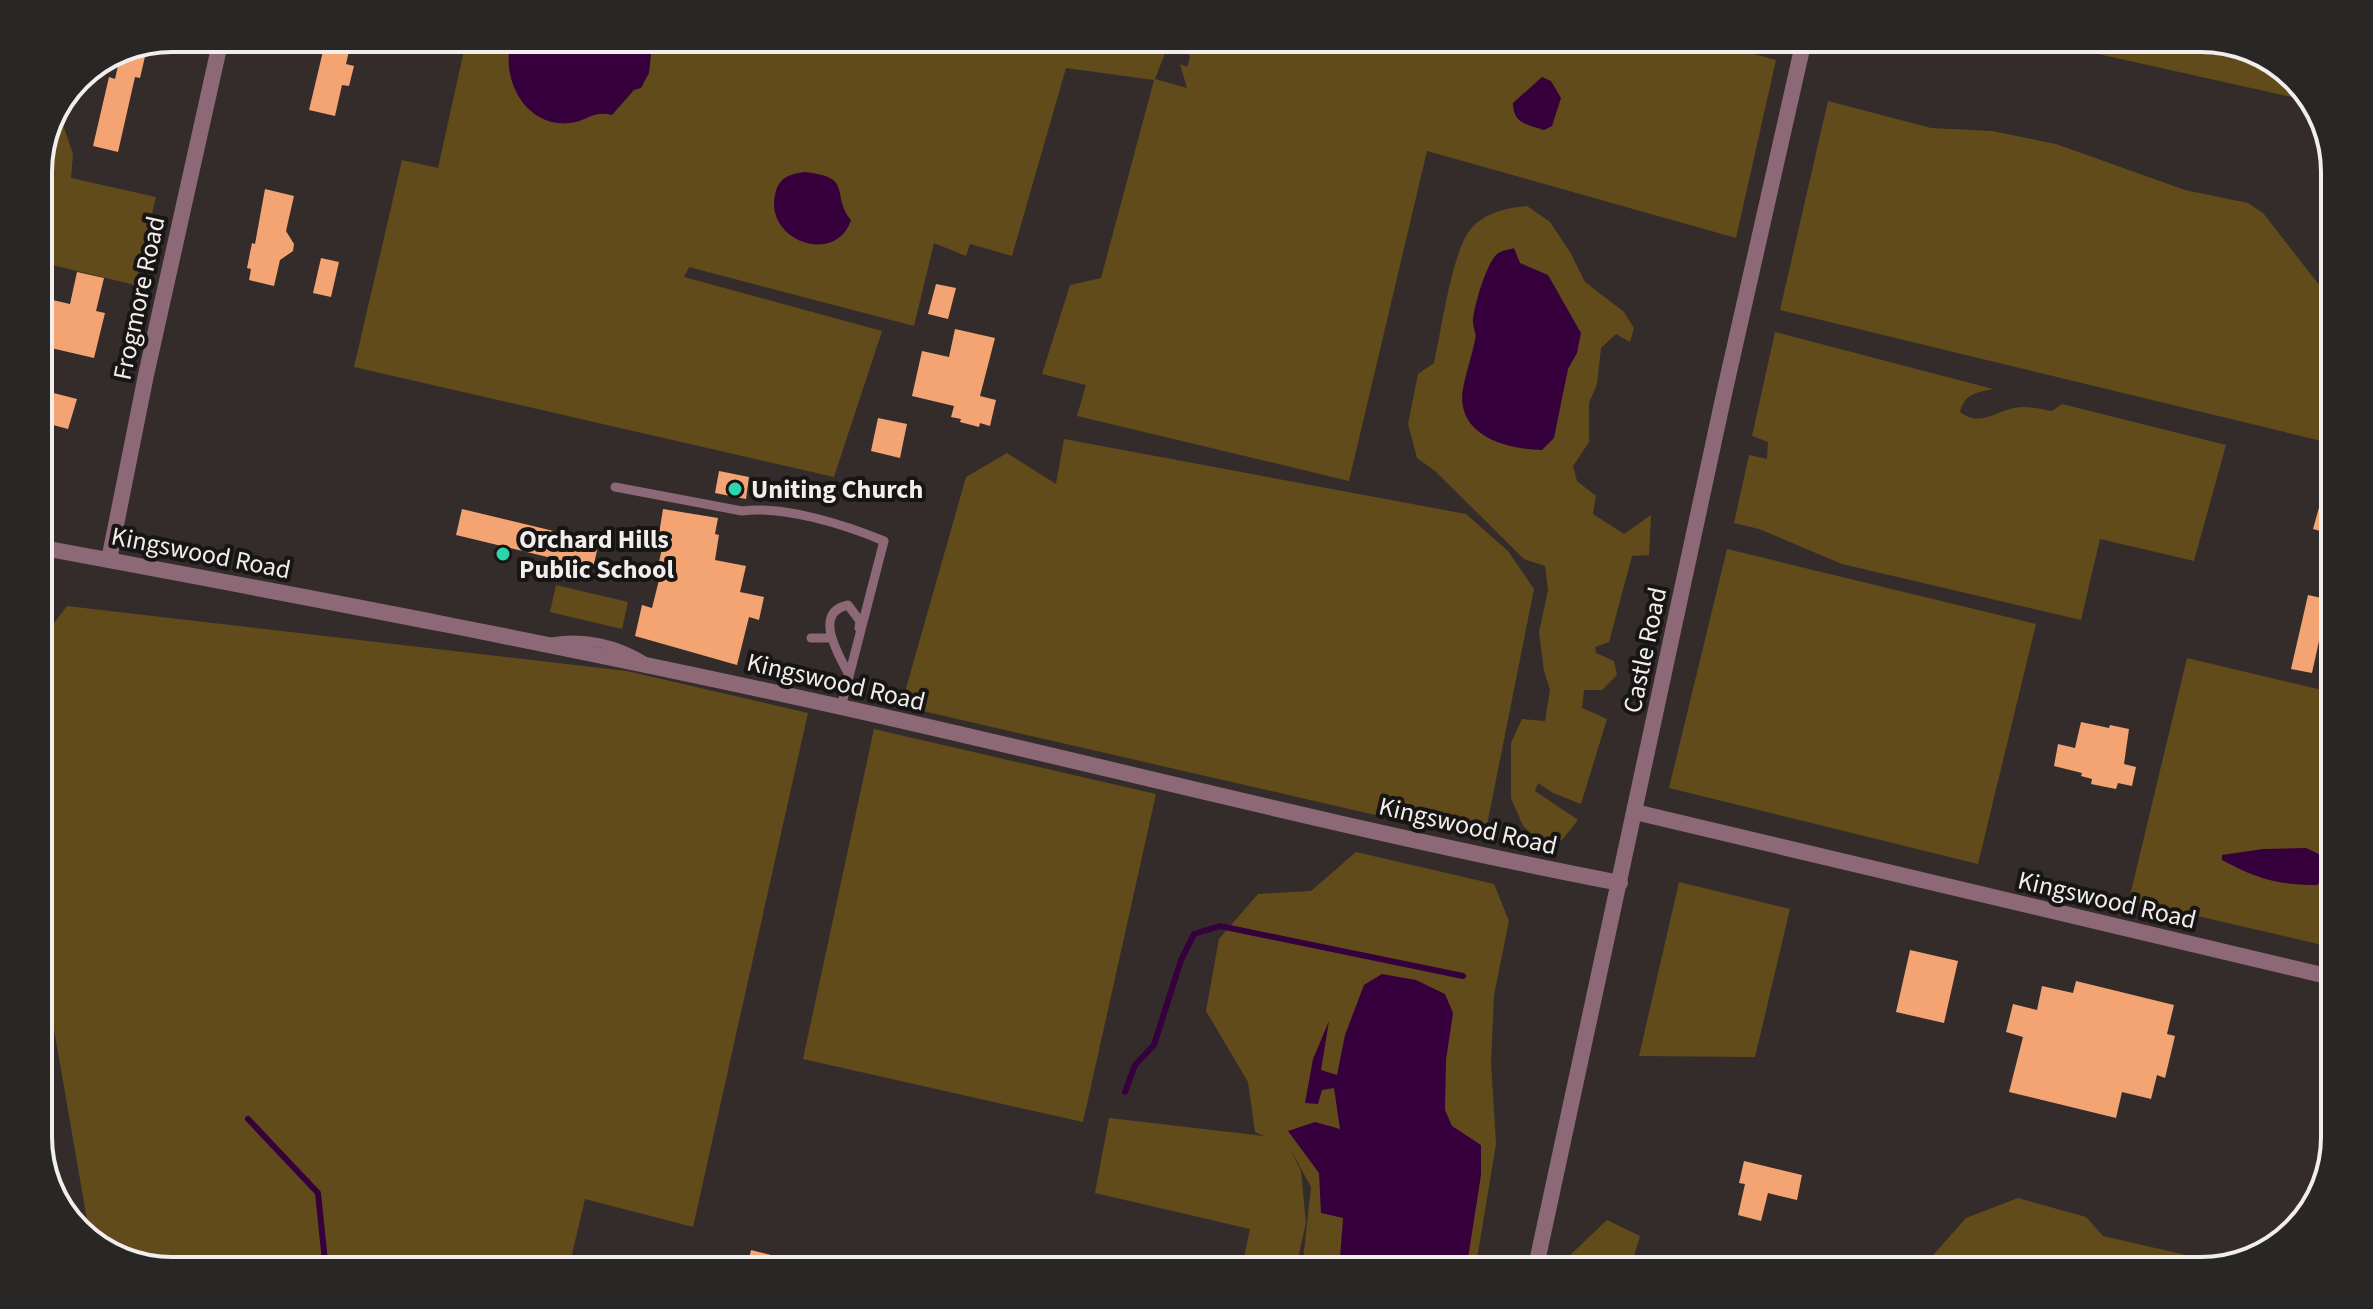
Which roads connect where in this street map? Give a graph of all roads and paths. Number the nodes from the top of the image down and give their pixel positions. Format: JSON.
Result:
{"nodes":[{"id":1,"x":218,"y":52,"type":"edge"},
{"id":2,"x":1801,"y":52,"type":"edge"},
{"id":3,"x":615,"y":487,"type":"dead end"},
{"id":4,"x":52,"y":550,"type":"edge"},
{"id":5,"x":109,"y":560,"type":"junction"},
{"id":6,"x":811,"y":638,"type":"dead end"},
{"id":7,"x":831,"y":638,"type":"junction"},
{"id":8,"x":858,"y":640,"type":"junction"},
{"id":9,"x":849,"y":675,"type":"junction"},
{"id":10,"x":841,"y":707,"type":"junction"},
{"id":11,"x":1635,"y":812,"type":"junction"},
{"id":12,"x":1620,"y":883,"type":"junction"},
{"id":13,"x":2321,"y":975,"type":"edge"},
{"id":14,"x":1538,"y":1257,"type":"edge"}],
"edges":[{"from":1,"to":5,"type":"street","name":"Frogmore Road"},
{"from":2,"to":11,"type":"street","name":"Castle Road"},
{"from":3,"to":8,"type":"lane"},
{"from":4,"to":5,"type":"street","name":"Kingswood Road"},
{"from":5,"to":10,"type":"street","name":"Kingswood Road"},
{"from":6,"to":7,"type":"lane"},
{"from":7,"to":8,"type":"lane"},
{"from":7,"to":9,"type":"lane"},
{"from":8,"to":9,"type":"lane"},
{"from":9,"to":10,"type":"lane"},
{"from":10,"to":12,"type":"street","name":"Kingswood Road"},
{"from":11,"to":12,"type":"street","name":"Castle Road"},
{"from":11,"to":13,"type":"street","name":"Kingswood Road"},
{"from":12,"to":14,"type":"street","name":"Castle Road"}]}
